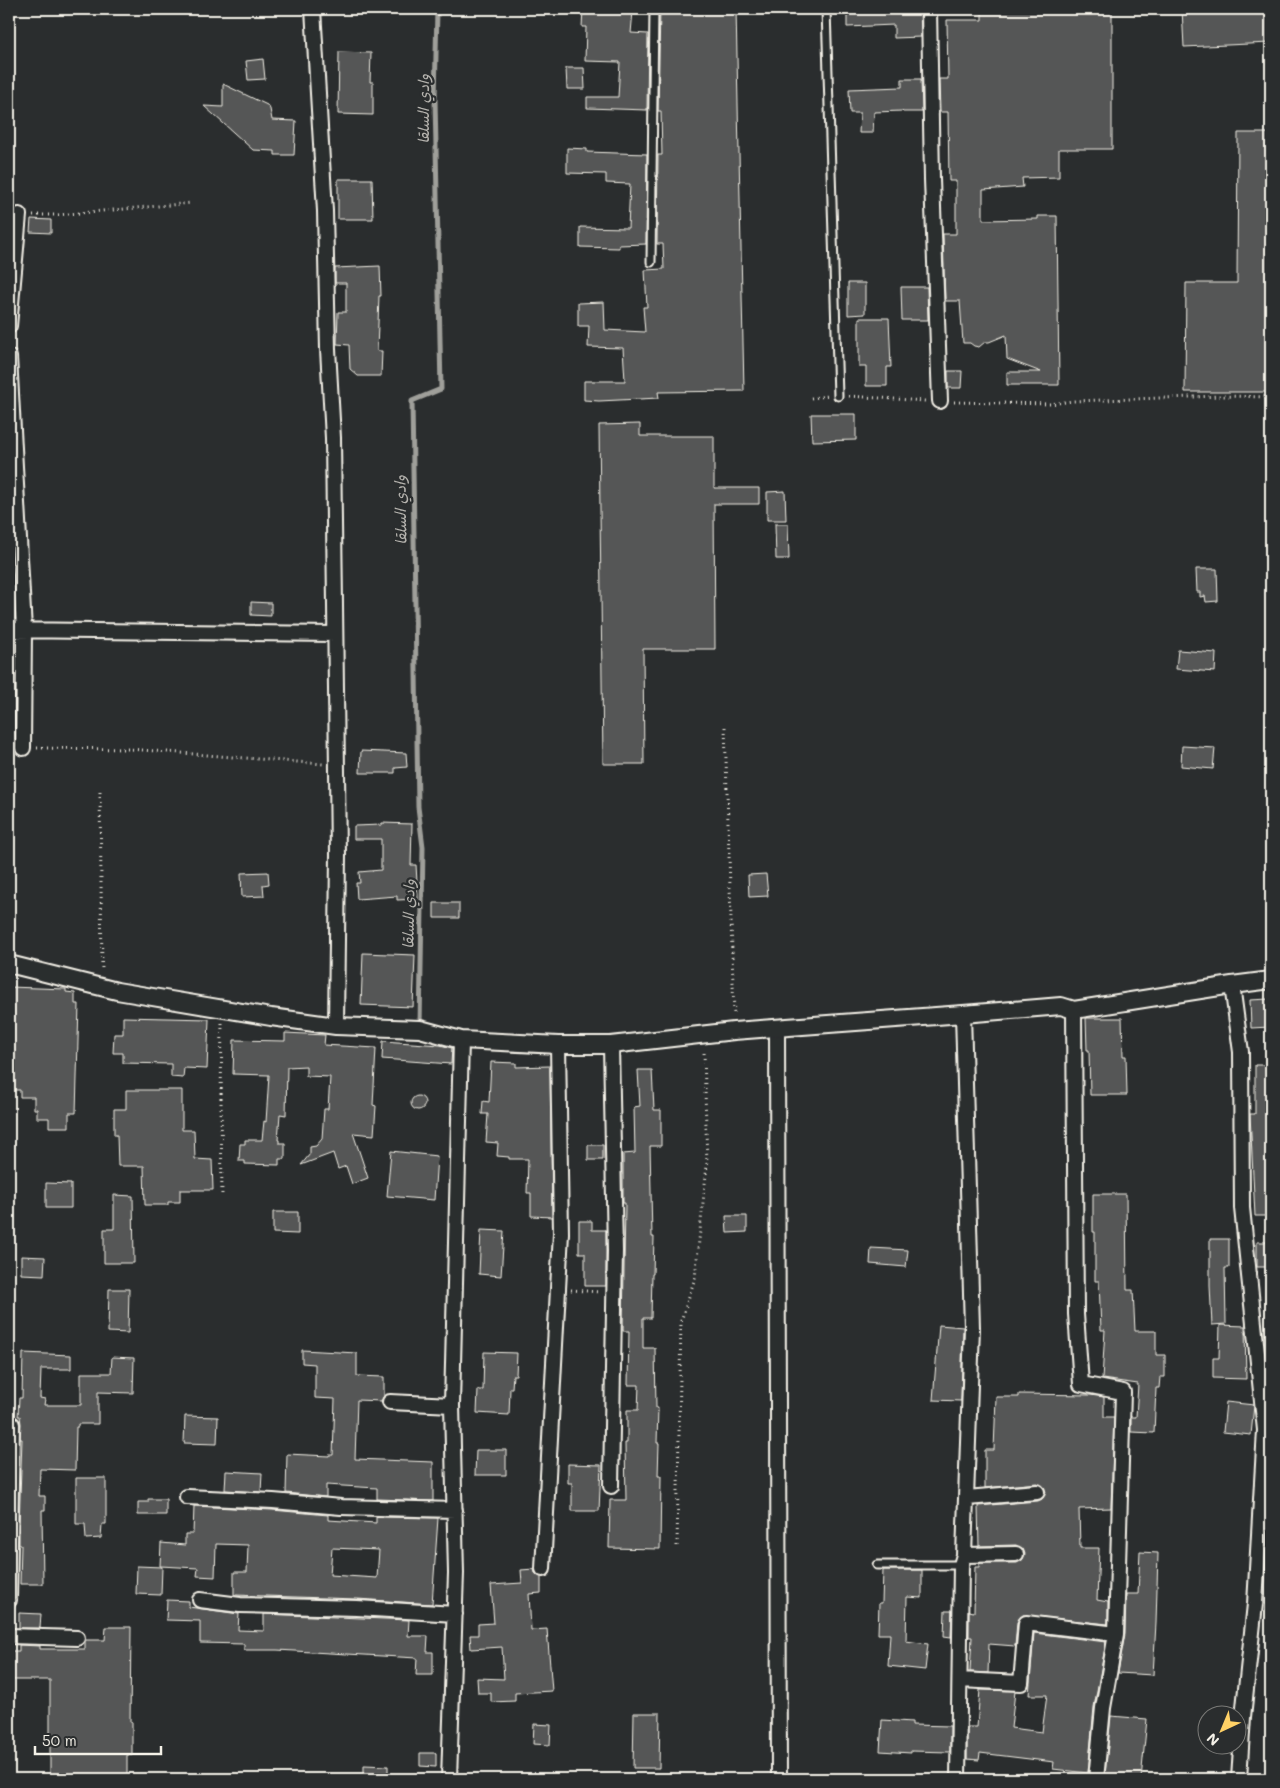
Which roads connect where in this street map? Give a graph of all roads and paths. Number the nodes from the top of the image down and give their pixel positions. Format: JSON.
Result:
{"nodes":[{"id":1,"x":313,"y":9,"type":"edge"},
{"id":2,"x":654,"y":9,"type":"edge"},
{"id":3,"x":826,"y":9,"type":"edge"},
{"id":4,"x":929,"y":9,"type":"edge"},
{"id":5,"x":192,"y":203,"type":"dead end"},
{"id":6,"x":19,"y":215,"type":"joint"},
{"id":7,"x":651,"y":262,"type":"dead end"},
{"id":8,"x":9,"y":326,"type":"edge"},
{"id":9,"x":9,"y":357,"type":"edge"},
{"id":10,"x":838,"y":396,"type":"junction"},
{"id":11,"x":1271,"y":397,"type":"edge"},
{"id":12,"x":811,"y":398,"type":"dead end"},
{"id":13,"x":940,"y":401,"type":"junction"},
{"id":14,"x":9,"y":630,"type":"edge"},
{"id":15,"x":24,"y":630,"type":"junction"},
{"id":16,"x":335,"y":634,"type":"junction"},
{"id":17,"x":725,"y":727,"type":"dead end"},
{"id":18,"x":23,"y":748,"type":"joint"},
{"id":19,"x":336,"y":766,"type":"junction"},
{"id":20,"x":100,"y":792,"type":"dead end"},
{"id":21,"x":9,"y":964,"type":"edge"},
{"id":22,"x":1271,"y":980,"type":"edge"},
{"id":23,"x":1232,"y":985,"type":"junction"},
{"id":24,"x":102,"y":987,"type":"junction"},
{"id":25,"x":222,"y":1007,"type":"junction"},
{"id":26,"x":1074,"y":1010,"type":"junction"},
{"id":27,"x":963,"y":1014,"type":"junction"},
{"id":28,"x":336,"y":1026,"type":"junction"},
{"id":29,"x":777,"y":1028,"type":"junction"},
{"id":30,"x":734,"y":1031,"type":"junction"},
{"id":31,"x":703,"y":1034,"type":"junction"},
{"id":32,"x":461,"y":1040,"type":"junction"},
{"id":33,"x":558,"y":1045,"type":"junction"},
{"id":34,"x":611,"y":1045,"type":"junction"},
{"id":35,"x":222,"y":1197,"type":"dead end"},
{"id":36,"x":558,"y":1290,"type":"junction"},
{"id":37,"x":614,"y":1293,"type":"junction"},
{"id":38,"x":390,"y":1402,"type":"dead end"},
{"id":39,"x":452,"y":1405,"type":"junction"},
{"id":40,"x":12,"y":1424,"type":"dead end"},
{"id":41,"x":611,"y":1486,"type":"dead end"},
{"id":42,"x":1037,"y":1492,"type":"dead end"},
{"id":43,"x":187,"y":1497,"type":"dead end"},
{"id":44,"x":967,"y":1498,"type":"junction"},
{"id":45,"x":454,"y":1510,"type":"junction"},
{"id":46,"x":677,"y":1546,"type":"dead end"},
{"id":47,"x":1016,"y":1554,"type":"dead end"},
{"id":48,"x":963,"y":1560,"type":"junction"},
{"id":49,"x":877,"y":1565,"type":"dead end"},
{"id":50,"x":543,"y":1569,"type":"dead end"},
{"id":51,"x":9,"y":1600,"type":"edge"},
{"id":52,"x":200,"y":1600,"type":"dead end"},
{"id":53,"x":455,"y":1614,"type":"junction"},
{"id":54,"x":1116,"y":1634,"type":"junction"},
{"id":55,"x":9,"y":1636,"type":"edge"},
{"id":56,"x":77,"y":1638,"type":"dead end"},
{"id":57,"x":960,"y":1680,"type":"junction"},
{"id":58,"x":449,"y":1779,"type":"edge"},
{"id":59,"x":779,"y":1779,"type":"edge"},
{"id":60,"x":958,"y":1779,"type":"edge"},
{"id":61,"x":1096,"y":1779,"type":"edge"},
{"id":62,"x":1239,"y":1779,"type":"edge"}],
"edges":[{"from":1,"to":16,"type":"street"},
{"from":2,"to":7,"type":"lane"},
{"from":3,"to":10,"type":"lane"},
{"from":4,"to":13,"type":"street"},
{"from":5,"to":6,"type":"path"},
{"from":6,"to":8,"type":"street"},
{"from":9,"to":15,"type":"street"},
{"from":10,"to":12,"type":"path"},
{"from":10,"to":13,"type":"path"},
{"from":11,"to":13,"type":"path"},
{"from":14,"to":15,"type":"street"},
{"from":15,"to":16,"type":"street"},
{"from":15,"to":18,"type":"street"},
{"from":16,"to":19,"type":"street"},
{"from":17,"to":30,"type":"path"},
{"from":18,"to":19,"type":"path"},
{"from":19,"to":28,"type":"street"},
{"from":20,"to":24,"type":"path"},
{"from":21,"to":24,"type":"street"},
{"from":22,"to":23,"type":"street"},
{"from":23,"to":26,"type":"street"},
{"from":23,"to":62,"type":"street"},
{"from":24,"to":25,"type":"street"},
{"from":25,"to":28,"type":"street"},
{"from":25,"to":35,"type":"path"},
{"from":26,"to":27,"type":"street"},
{"from":26,"to":54,"type":"street"},
{"from":27,"to":29,"type":"street"},
{"from":27,"to":44,"type":"street"},
{"from":28,"to":32,"type":"street"},
{"from":29,"to":30,"type":"street"},
{"from":29,"to":59,"type":"street"},
{"from":30,"to":31,"type":"street"},
{"from":31,"to":34,"type":"street"},
{"from":31,"to":46,"type":"path"},
{"from":32,"to":33,"type":"street"},
{"from":32,"to":39,"type":"street"},
{"from":33,"to":34,"type":"street"},
{"from":33,"to":36,"type":"street"},
{"from":34,"to":37,"type":"street"},
{"from":36,"to":37,"type":"path"},
{"from":36,"to":50,"type":"street"},
{"from":37,"to":41,"type":"street"},
{"from":38,"to":39,"type":"street"},
{"from":39,"to":45,"type":"street"},
{"from":40,"to":51,"type":"street"},
{"from":42,"to":44,"type":"street"},
{"from":43,"to":45,"type":"street"},
{"from":44,"to":48,"type":"street"},
{"from":45,"to":53,"type":"street"},
{"from":47,"to":48,"type":"street"},
{"from":48,"to":49,"type":"lane"},
{"from":48,"to":57,"type":"street"},
{"from":52,"to":53,"type":"street"},
{"from":53,"to":58,"type":"street"},
{"from":54,"to":57,"type":"street"},
{"from":54,"to":61,"type":"street"},
{"from":55,"to":56,"type":"street"},
{"from":57,"to":60,"type":"street"}]}
